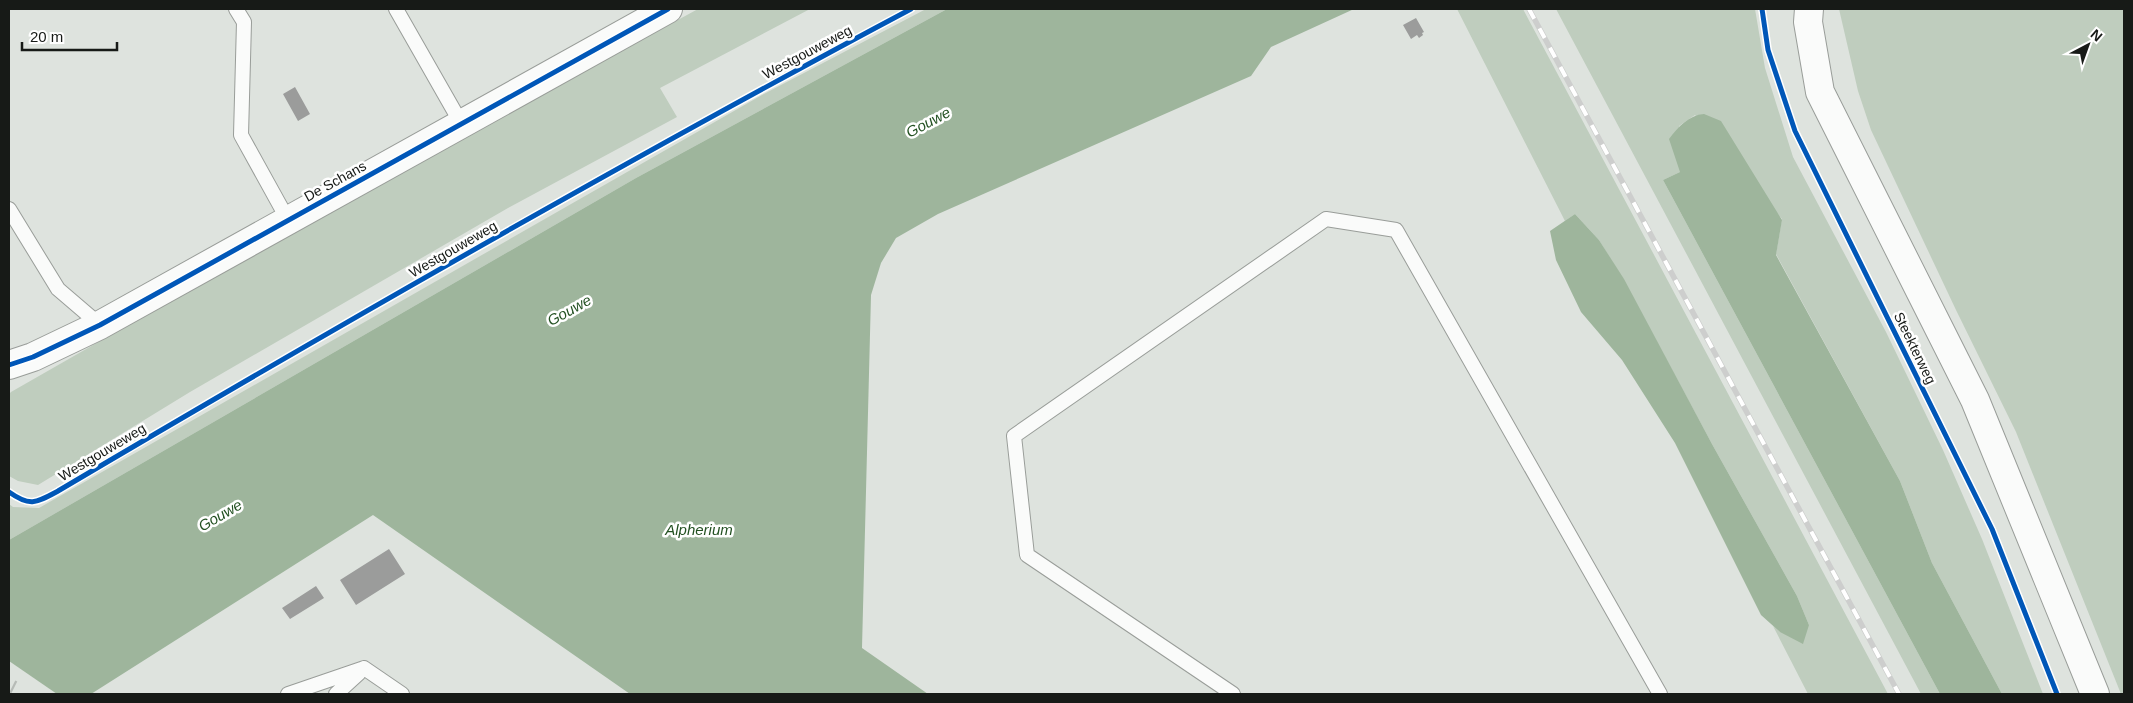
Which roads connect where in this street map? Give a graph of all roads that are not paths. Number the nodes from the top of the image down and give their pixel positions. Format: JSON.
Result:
{"nodes":[{"id":1,"x":236,"y":9,"type":"edge"},
{"id":2,"x":396,"y":9,"type":"edge"},
{"id":3,"x":668,"y":9,"type":"edge"},
{"id":4,"x":1809,"y":9,"type":"edge"},
{"id":5,"x":461,"y":123,"type":"junction"},
{"id":6,"x":9,"y":209,"type":"edge"},
{"id":7,"x":288,"y":220,"type":"junction"},
{"id":8,"x":100,"y":325,"type":"junction"},
{"id":9,"x":9,"y":365,"type":"edge"},
{"id":10,"x":364,"y":668,"type":"junction"},
{"id":11,"x":288,"y":694,"type":"edge"},
{"id":12,"x":319,"y":694,"type":"edge"},
{"id":13,"x":336,"y":694,"type":"edge"},
{"id":14,"x":402,"y":694,"type":"edge"},
{"id":15,"x":1232,"y":694,"type":"edge"},
{"id":16,"x":1660,"y":694,"type":"edge"},
{"id":17,"x":2096,"y":694,"type":"edge"}],
"edges":[{"from":1,"to":7,"type":"lane"},
{"from":2,"to":5,"type":"lane"},
{"from":3,"to":5,"type":"street","name":"De Schans"},
{"from":4,"to":17,"type":"street"},
{"from":5,"to":7,"type":"street","name":"De Schans"},
{"from":6,"to":8,"type":"lane"},
{"from":7,"to":8,"type":"street","name":"De Schans"},
{"from":8,"to":9,"type":"street","name":"De Schans"},
{"from":10,"to":11,"type":"lane"},
{"from":10,"to":12,"type":"lane"},
{"from":10,"to":13,"type":"lane"},
{"from":10,"to":14,"type":"lane"},
{"from":15,"to":16,"type":"lane"}]}
